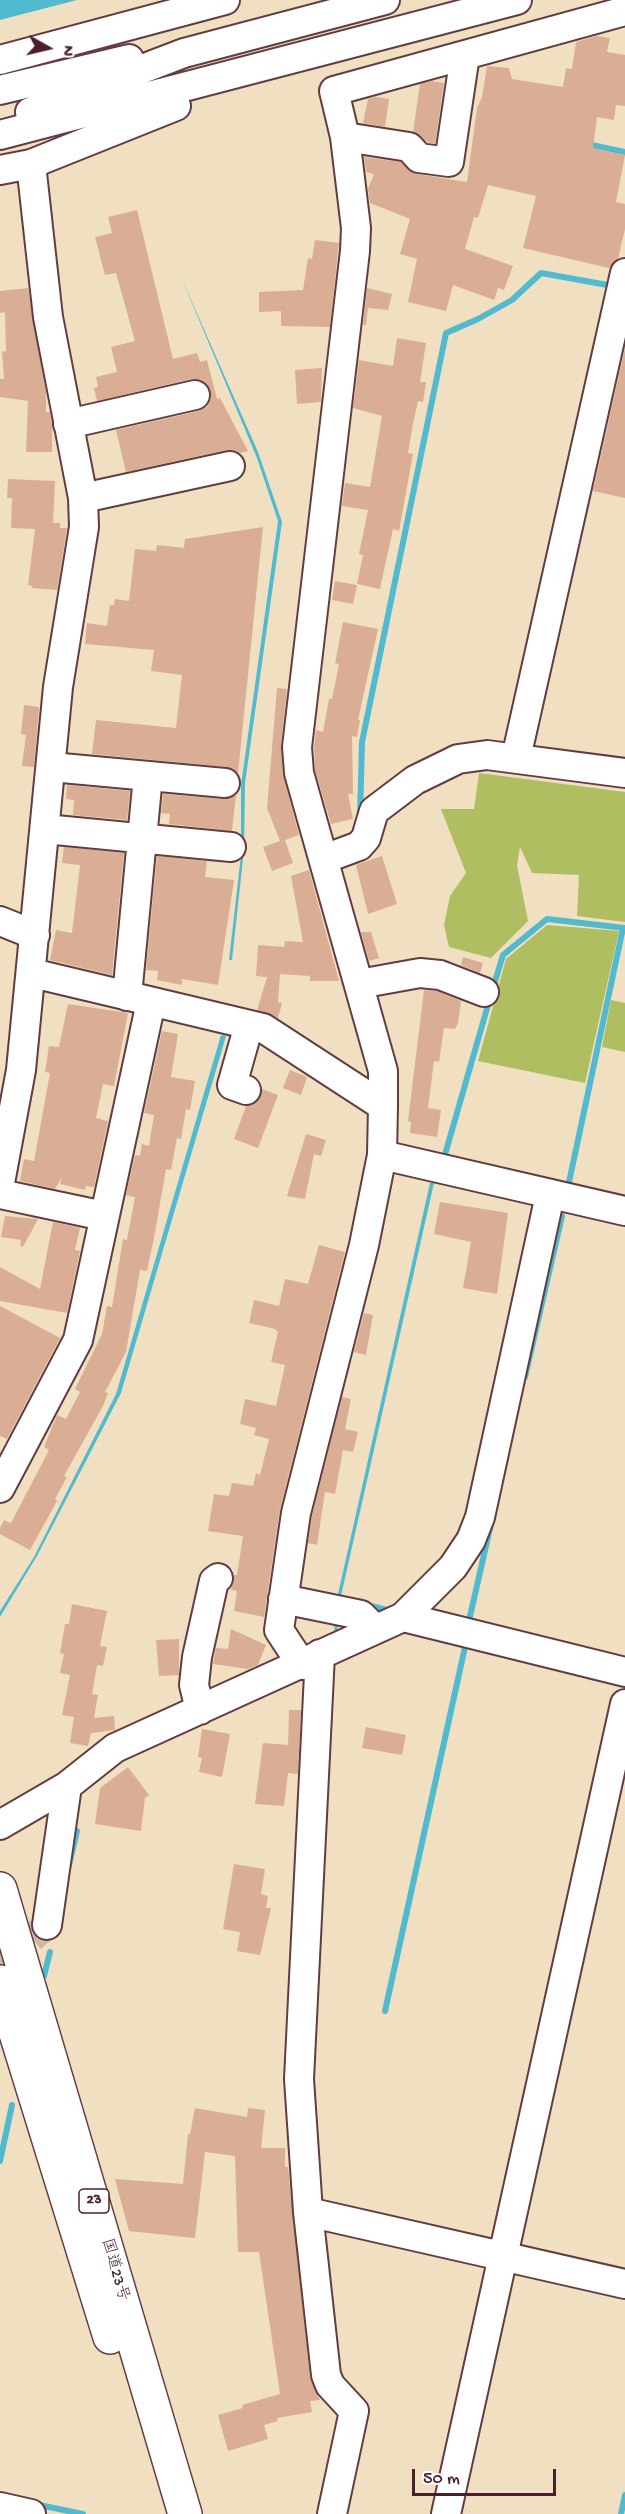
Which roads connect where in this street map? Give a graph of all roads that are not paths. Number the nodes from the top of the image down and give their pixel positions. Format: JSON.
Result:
{"nodes":[{"id":1,"x":225,"y":0,"type":"edge"},
{"id":2,"x":318,"y":0,"type":"edge"},
{"id":3,"x":385,"y":0,"type":"edge"},
{"id":4,"x":517,"y":0,"type":"edge"},
{"id":5,"x":625,"y":11,"type":"edge"},
{"id":6,"x":184,"y":53,"type":"junction"},
{"id":7,"x":465,"y":55,"type":"junction"},
{"id":8,"x":0,"y":60,"type":"edge"},
{"id":9,"x":119,"y":60,"type":"junction"},
{"id":10,"x":220,"y":79,"type":"junction"},
{"id":11,"x":0,"y":90,"type":"edge"},
{"id":12,"x":0,"y":130,"type":"edge"},
{"id":13,"x":0,"y":135,"type":"edge"},
{"id":14,"x":345,"y":136,"type":"junction"},
{"id":15,"x":31,"y":164,"type":"junction"},
{"id":16,"x":0,"y":170,"type":"edge"},
{"id":17,"x":625,"y":277,"type":"edge"},
{"id":18,"x":195,"y":395,"type":"dead end"},
{"id":19,"x":68,"y":424,"type":"junction"},
{"id":20,"x":230,"y":466,"type":"dead end"},
{"id":21,"x":83,"y":498,"type":"junction"},
{"id":22,"x":516,"y":758,"type":"junction"},
{"id":23,"x":51,"y":767,"type":"junction"},
{"id":24,"x":625,"y":773,"type":"edge"},
{"id":25,"x":148,"y":776,"type":"junction"},
{"id":26,"x":225,"y":783,"type":"dead end"},
{"id":27,"x":45,"y":829,"type":"junction"},
{"id":28,"x":142,"y":838,"type":"junction"},
{"id":29,"x":231,"y":847,"type":"dead end"},
{"id":30,"x":324,"y":859,"type":"junction"},
{"id":31,"x":0,"y":921,"type":"edge"},
{"id":32,"x":35,"y":935,"type":"junction"},
{"id":33,"x":32,"y":973,"type":"junction"},
{"id":34,"x":359,"y":984,"type":"junction"},
{"id":35,"x":484,"y":992,"type":"dead end"},
{"id":36,"x":139,"y":999,"type":"junction"},
{"id":37,"x":249,"y":1025,"type":"junction"},
{"id":38,"x":246,"y":1090,"type":"dead end"},
{"id":39,"x":383,"y":1106,"type":"junction"},
{"id":40,"x":382,"y":1155,"type":"junction"},
{"id":41,"x":2,"y":1165,"type":"edge"},
{"id":42,"x":0,"y":1194,"type":"edge"},
{"id":43,"x":550,"y":1195,"type":"junction"},
{"id":44,"x":625,"y":1211,"type":"edge"},
{"id":45,"x":104,"y":1216,"type":"junction"},
{"id":46,"x":0,"y":1488,"type":"edge"},
{"id":47,"x":218,"y":1578,"type":"dead end"},
{"id":48,"x":284,"y":1599,"type":"junction"},
{"id":49,"x":403,"y":1617,"type":"junction"},
{"id":50,"x":375,"y":1629,"type":"junction"},
{"id":51,"x":323,"y":1653,"type":"junction"},
{"id":52,"x":625,"y":1672,"type":"edge"},
{"id":53,"x":625,"y":1704,"type":"edge"},
{"id":54,"x":200,"y":1710,"type":"junction"},
{"id":55,"x":68,"y":1786,"type":"junction"},
{"id":56,"x":0,"y":1825,"type":"edge"},
{"id":57,"x":0,"y":1889,"type":"edge"},
{"id":58,"x":47,"y":1925,"type":"tunnel mouth"},
{"id":59,"x":0,"y":1982,"type":"edge"},
{"id":60,"x":313,"y":2213,"type":"junction"},
{"id":61,"x":502,"y":2263,"type":"junction"},
{"id":62,"x":625,"y":2284,"type":"edge"},
{"id":63,"x":0,"y":2507,"type":"edge"},
{"id":64,"x":31,"y":2514,"type":"edge"},
{"id":65,"x":164,"y":2514,"type":"edge"},
{"id":66,"x":185,"y":2514,"type":"edge"},
{"id":67,"x":332,"y":2514,"type":"edge"},
{"id":68,"x":446,"y":2514,"type":"edge"}],
"edges":[{"from":1,"to":8,"type":"street"},
{"from":2,"to":9,"type":"street"},
{"from":3,"to":6,"type":"street"},
{"from":4,"to":10,"type":"street"},
{"from":5,"to":7,"type":"street"},
{"from":6,"to":9,"type":"street"},
{"from":6,"to":12,"type":"street"},
{"from":7,"to":14,"type":"street"},
{"from":7,"to":14,"type":"street"},
{"from":9,"to":11,"type":"street"},
{"from":10,"to":13,"type":"street"},
{"from":10,"to":15,"type":"street"},
{"from":14,"to":30,"type":"street"},
{"from":15,"to":16,"type":"street"},
{"from":15,"to":19,"type":"street"},
{"from":17,"to":22,"type":"street"},
{"from":18,"to":19,"type":"street"},
{"from":19,"to":21,"type":"street"},
{"from":20,"to":21,"type":"street"},
{"from":21,"to":23,"type":"street"},
{"from":22,"to":24,"type":"street"},
{"from":22,"to":30,"type":"street"},
{"from":23,"to":25,"type":"street"},
{"from":23,"to":27,"type":"street"},
{"from":25,"to":26,"type":"street"},
{"from":25,"to":28,"type":"street"},
{"from":27,"to":28,"type":"street"},
{"from":27,"to":32,"type":"street"},
{"from":28,"to":29,"type":"street"},
{"from":28,"to":36,"type":"street"},
{"from":30,"to":34,"type":"street"},
{"from":31,"to":32,"type":"street"},
{"from":32,"to":33,"type":"street"},
{"from":33,"to":36,"type":"street"},
{"from":33,"to":41,"type":"street"},
{"from":34,"to":35,"type":"street"},
{"from":34,"to":39,"type":"street"},
{"from":36,"to":37,"type":"street"},
{"from":36,"to":45,"type":"street"},
{"from":37,"to":38,"type":"street"},
{"from":37,"to":39,"type":"street"},
{"from":39,"to":40,"type":"street"},
{"from":40,"to":43,"type":"street"},
{"from":40,"to":48,"type":"street"},
{"from":42,"to":45,"type":"street"},
{"from":43,"to":44,"type":"street"},
{"from":43,"to":49,"type":"street"},
{"from":45,"to":46,"type":"street"},
{"from":47,"to":54,"type":"street"},
{"from":48,"to":50,"type":"street"},
{"from":48,"to":51,"type":"street"},
{"from":49,"to":50,"type":"street"},
{"from":49,"to":52,"type":"street"},
{"from":50,"to":51,"type":"street"},
{"from":51,"to":54,"type":"street"},
{"from":51,"to":60,"type":"street"},
{"from":53,"to":61,"type":"street"},
{"from":54,"to":55,"type":"street"},
{"from":55,"to":56,"type":"street"},
{"from":55,"to":58,"type":"street"},
{"from":57,"to":66,"type":"highway","name":"国道23号","number":"23"},
{"from":59,"to":65,"type":"highway","name":"国道23号","number":"23"},
{"from":60,"to":61,"type":"street"},
{"from":60,"to":67,"type":"street"},
{"from":61,"to":62,"type":"street"},
{"from":61,"to":68,"type":"street"},
{"from":63,"to":64,"type":"street"}]}
